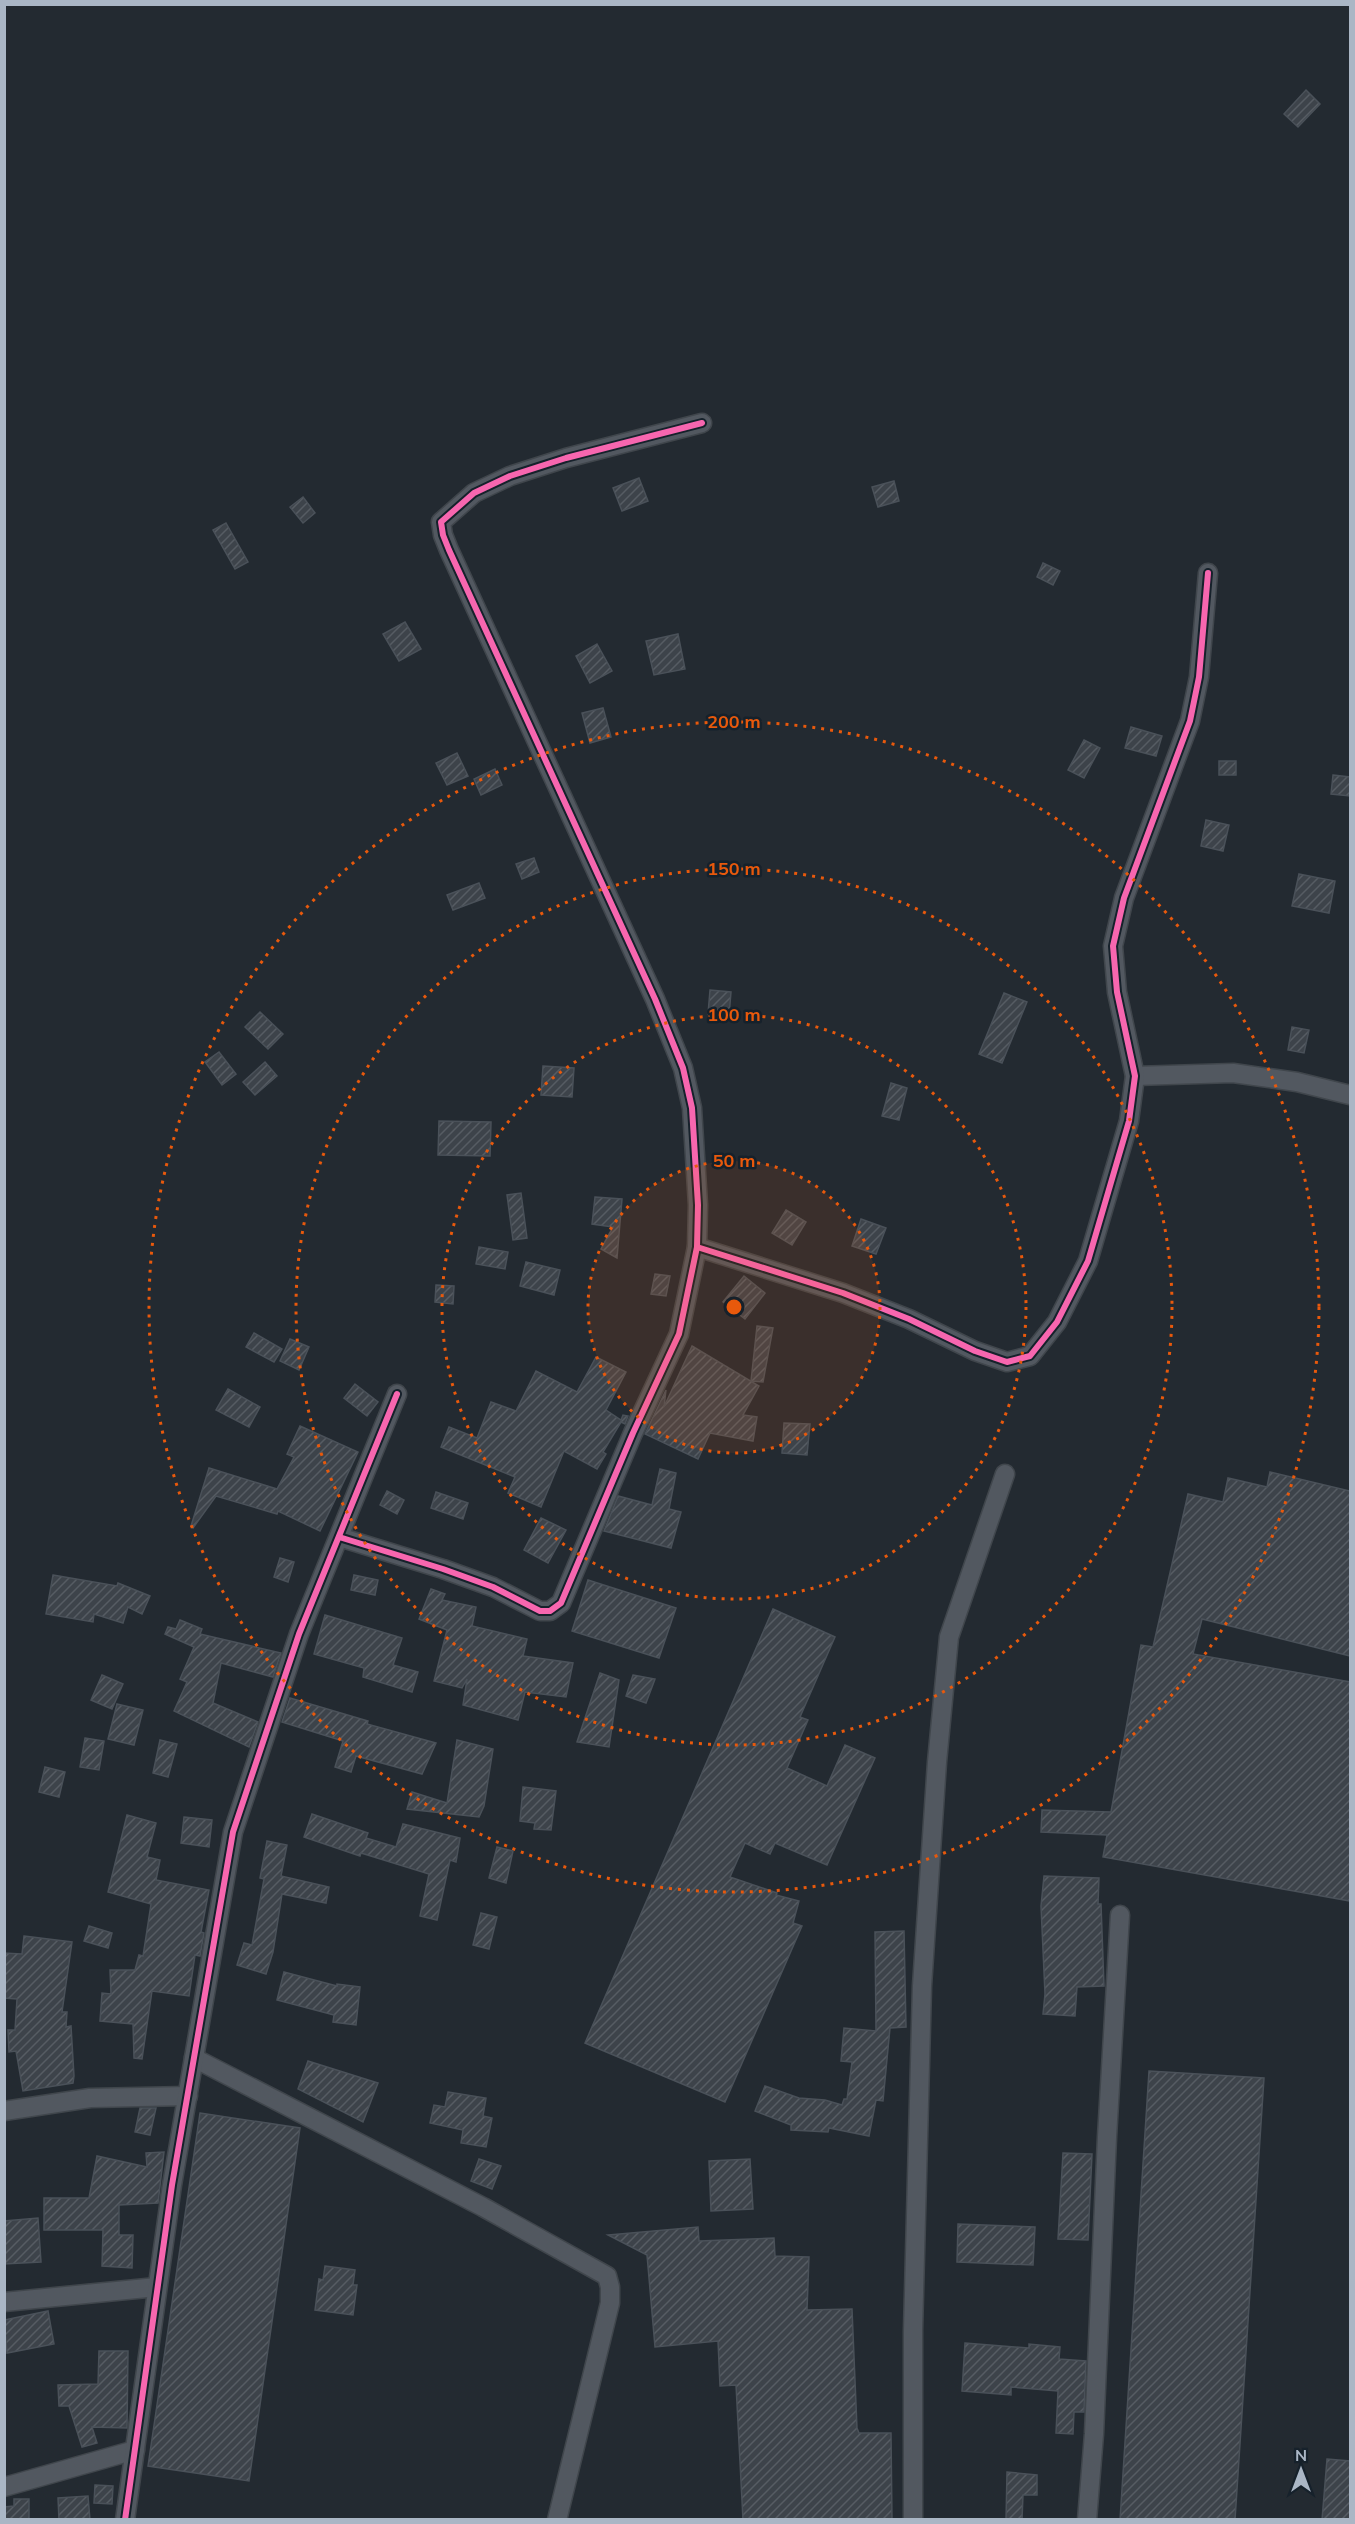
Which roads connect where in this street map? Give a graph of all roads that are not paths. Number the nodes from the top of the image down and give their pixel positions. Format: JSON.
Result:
{"nodes":[{"id":1,"x":702,"y":423,"type":"dead end"},
{"id":2,"x":1208,"y":573,"type":"dead end"},
{"id":3,"x":1135,"y":1076,"type":"junction"},
{"id":4,"x":1350,"y":1095,"type":"edge"},
{"id":5,"x":697,"y":1247,"type":"junction"},
{"id":6,"x":397,"y":1394,"type":"dead end"},
{"id":7,"x":1005,"y":1474,"type":"dead end"},
{"id":8,"x":339,"y":1537,"type":"junction"},
{"id":9,"x":1120,"y":1915,"type":"dead end"},
{"id":10,"x":194,"y":2058,"type":"junction"},
{"id":11,"x":188,"y":2096,"type":"junction"},
{"id":12,"x":4,"y":2111,"type":"edge"},
{"id":13,"x":157,"y":2287,"type":"junction"},
{"id":14,"x":4,"y":2302,"type":"edge"},
{"id":15,"x":135,"y":2450,"type":"junction"},
{"id":16,"x":4,"y":2487,"type":"edge"},
{"id":17,"x":125,"y":2520,"type":"edge"},
{"id":18,"x":557,"y":2520,"type":"edge"},
{"id":19,"x":913,"y":2520,"type":"edge"},
{"id":20,"x":1086,"y":2520,"type":"edge"}],
"edges":[{"from":1,"to":5,"type":"street"},
{"from":2,"to":3,"type":"street"},
{"from":3,"to":4,"type":"street"},
{"from":3,"to":5,"type":"street"},
{"from":5,"to":8,"type":"street"},
{"from":6,"to":8,"type":"street"},
{"from":7,"to":19,"type":"street"},
{"from":8,"to":10,"type":"street"},
{"from":9,"to":20,"type":"street"},
{"from":10,"to":11,"type":"street"},
{"from":10,"to":18,"type":"street"},
{"from":11,"to":12,"type":"street"},
{"from":11,"to":13,"type":"street"},
{"from":13,"to":14,"type":"street"},
{"from":13,"to":15,"type":"street"},
{"from":15,"to":16,"type":"street"},
{"from":15,"to":17,"type":"street"}]}
